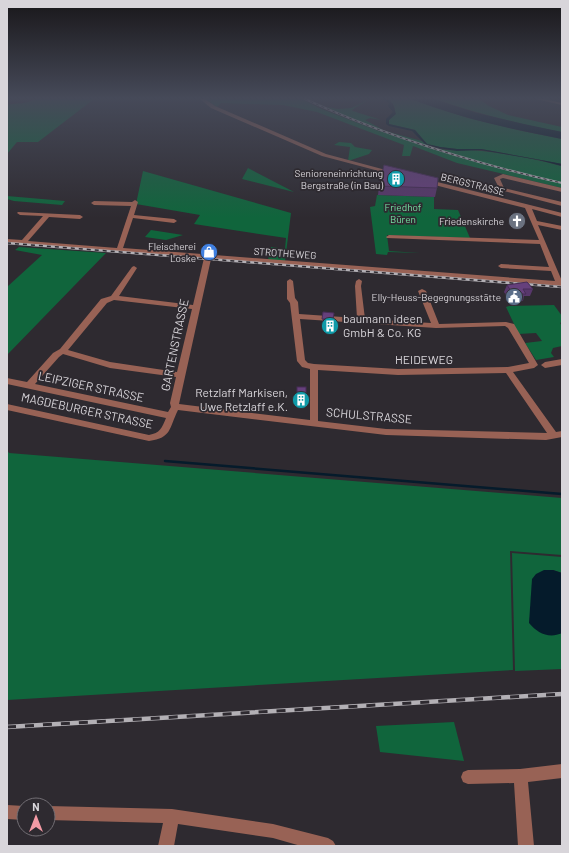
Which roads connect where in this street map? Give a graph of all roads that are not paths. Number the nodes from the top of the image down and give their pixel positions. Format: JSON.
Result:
{"nodes":[{"id":1,"x":287,"y":139,"type":"edge"},
{"id":2,"x":397,"y":174,"type":"edge"},
{"id":3,"x":419,"y":180,"type":"edge"},
{"id":4,"x":562,"y":190,"type":"edge"},
{"id":5,"x":94,"y":203,"type":"dead end"},
{"id":6,"x":562,"y":204,"type":"edge"},
{"id":7,"x":528,"y":206,"type":"junction"},
{"id":8,"x":20,"y":213,"type":"dead end"},
{"id":9,"x":47,"y":215,"type":"junction"},
{"id":10,"x":562,"y":215,"type":"edge"},
{"id":11,"x":130,"y":216,"type":"junction"},
{"id":12,"x":80,"y":217,"type":"dead end"},
{"id":13,"x":174,"y":221,"type":"dead end"},
{"id":14,"x":534,"y":222,"type":"junction"},
{"id":15,"x":562,"y":228,"type":"edge"},
{"id":16,"x":389,"y":237,"type":"dead end"},
{"id":17,"x":7,"y":240,"type":"edge"},
{"id":18,"x":24,"y":242,"type":"junction"},
{"id":19,"x":543,"y":242,"type":"junction"},
{"id":20,"x":119,"y":250,"type":"junction"},
{"id":21,"x":208,"y":257,"type":"junction"},
{"id":22,"x":501,"y":266,"type":"dead end"},
{"id":23,"x":134,"y":268,"type":"dead end"},
{"id":24,"x":554,"y":269,"type":"junction"},
{"id":25,"x":290,"y":281,"type":"dead end"},
{"id":26,"x":359,"y":281,"type":"dead end"},
{"id":27,"x":561,"y":284,"type":"edge"},
{"id":28,"x":422,"y":291,"type":"dead end"},
{"id":29,"x":114,"y":298,"type":"junction"},
{"id":30,"x":195,"y":307,"type":"junction"},
{"id":31,"x":296,"y":316,"type":"junction"},
{"id":32,"x":361,"y":320,"type":"junction"},
{"id":33,"x":436,"y":326,"type":"junction"},
{"id":34,"x":63,"y":351,"type":"junction"},
{"id":35,"x":562,"y":362,"type":"edge"},
{"id":36,"x":545,"y":364,"type":"dead end"},
{"id":37,"x":314,"y":367,"type":"junction"},
{"id":38,"x":508,"y":370,"type":"junction"},
{"id":39,"x":180,"y":375,"type":"junction"},
{"id":40,"x":7,"y":381,"type":"edge"},
{"id":41,"x":29,"y":386,"type":"junction"},
{"id":42,"x":7,"y":407,"type":"edge"},
{"id":43,"x":175,"y":407,"type":"junction"},
{"id":44,"x":171,"y":416,"type":"junction"},
{"id":45,"x":314,"y":423,"type":"junction"},
{"id":46,"x":162,"y":435,"type":"joint"},
{"id":47,"x":558,"y":435,"type":"edge"},
{"id":48,"x":562,"y":771,"type":"edge"},
{"id":49,"x":520,"y":776,"type":"junction"},
{"id":50,"x":468,"y":777,"type":"dead end"},
{"id":51,"x":56,"y":813,"type":"edge"},
{"id":52,"x":172,"y":816,"type":"junction"},
{"id":53,"x":166,"y":846,"type":"edge"},
{"id":54,"x":328,"y":846,"type":"edge"},
{"id":55,"x":526,"y":846,"type":"edge"}],
"edges":[{"from":1,"to":2,"type":"street"},
{"from":3,"to":7,"type":"street","name":"BERGSTRASSE"},
{"from":4,"to":6,"type":"street"},
{"from":5,"to":11,"type":"street"},
{"from":7,"to":10,"type":"street","name":"BERGSTRASSE"},
{"from":7,"to":14,"type":"street"},
{"from":8,"to":9,"type":"street"},
{"from":9,"to":12,"type":"street"},
{"from":9,"to":18,"type":"street"},
{"from":11,"to":13,"type":"street"},
{"from":11,"to":20,"type":"street"},
{"from":14,"to":15,"type":"street"},
{"from":14,"to":19,"type":"street"},
{"from":16,"to":19,"type":"street"},
{"from":17,"to":18,"type":"street","name":"STROTHEWEG"},
{"from":18,"to":20,"type":"street","name":"STROTHEWEG"},
{"from":19,"to":24,"type":"street"},
{"from":20,"to":21,"type":"street","name":"STROTHEWEG"},
{"from":21,"to":27,"type":"street","name":"STROTHEWEG"},
{"from":21,"to":30,"type":"street","name":"GARTENSTRASSE"},
{"from":22,"to":24,"type":"street"},
{"from":23,"to":29,"type":"street"},
{"from":24,"to":27,"type":"street"},
{"from":25,"to":31,"type":"street"},
{"from":26,"to":32,"type":"street"},
{"from":28,"to":33,"type":"street"},
{"from":29,"to":30,"type":"street"},
{"from":29,"to":34,"type":"street"},
{"from":30,"to":39,"type":"street","name":"GARTENSTRASSE"},
{"from":31,"to":32,"type":"street"},
{"from":31,"to":37,"type":"street"},
{"from":32,"to":33,"type":"street"},
{"from":33,"to":38,"type":"street","name":"HEIDEWEG"},
{"from":34,"to":39,"type":"street"},
{"from":34,"to":41,"type":"street"},
{"from":35,"to":36,"type":"street"},
{"from":37,"to":38,"type":"street","name":"HEIDEWEG"},
{"from":37,"to":45,"type":"street"},
{"from":38,"to":47,"type":"street"},
{"from":39,"to":43,"type":"street","name":"GARTENSTRASSE"},
{"from":40,"to":41,"type":"street","name":"LEIPZIGER STRASSE"},
{"from":41,"to":44,"type":"street","name":"LEIPZIGER STRASSE"},
{"from":42,"to":46,"type":"street","name":"MAGDEBURGER STRASSE"},
{"from":43,"to":44,"type":"street","name":"GARTENSTRASSE"},
{"from":43,"to":45,"type":"street","name":"SCHULSTRASSE"},
{"from":44,"to":46,"type":"street","name":"GARTENSTRASSE"},
{"from":45,"to":47,"type":"street","name":"SCHULSTRASSE"},
{"from":48,"to":49,"type":"street"},
{"from":49,"to":50,"type":"street"},
{"from":49,"to":55,"type":"street"},
{"from":51,"to":52,"type":"street"},
{"from":52,"to":53,"type":"street"},
{"from":52,"to":54,"type":"street"}]}
